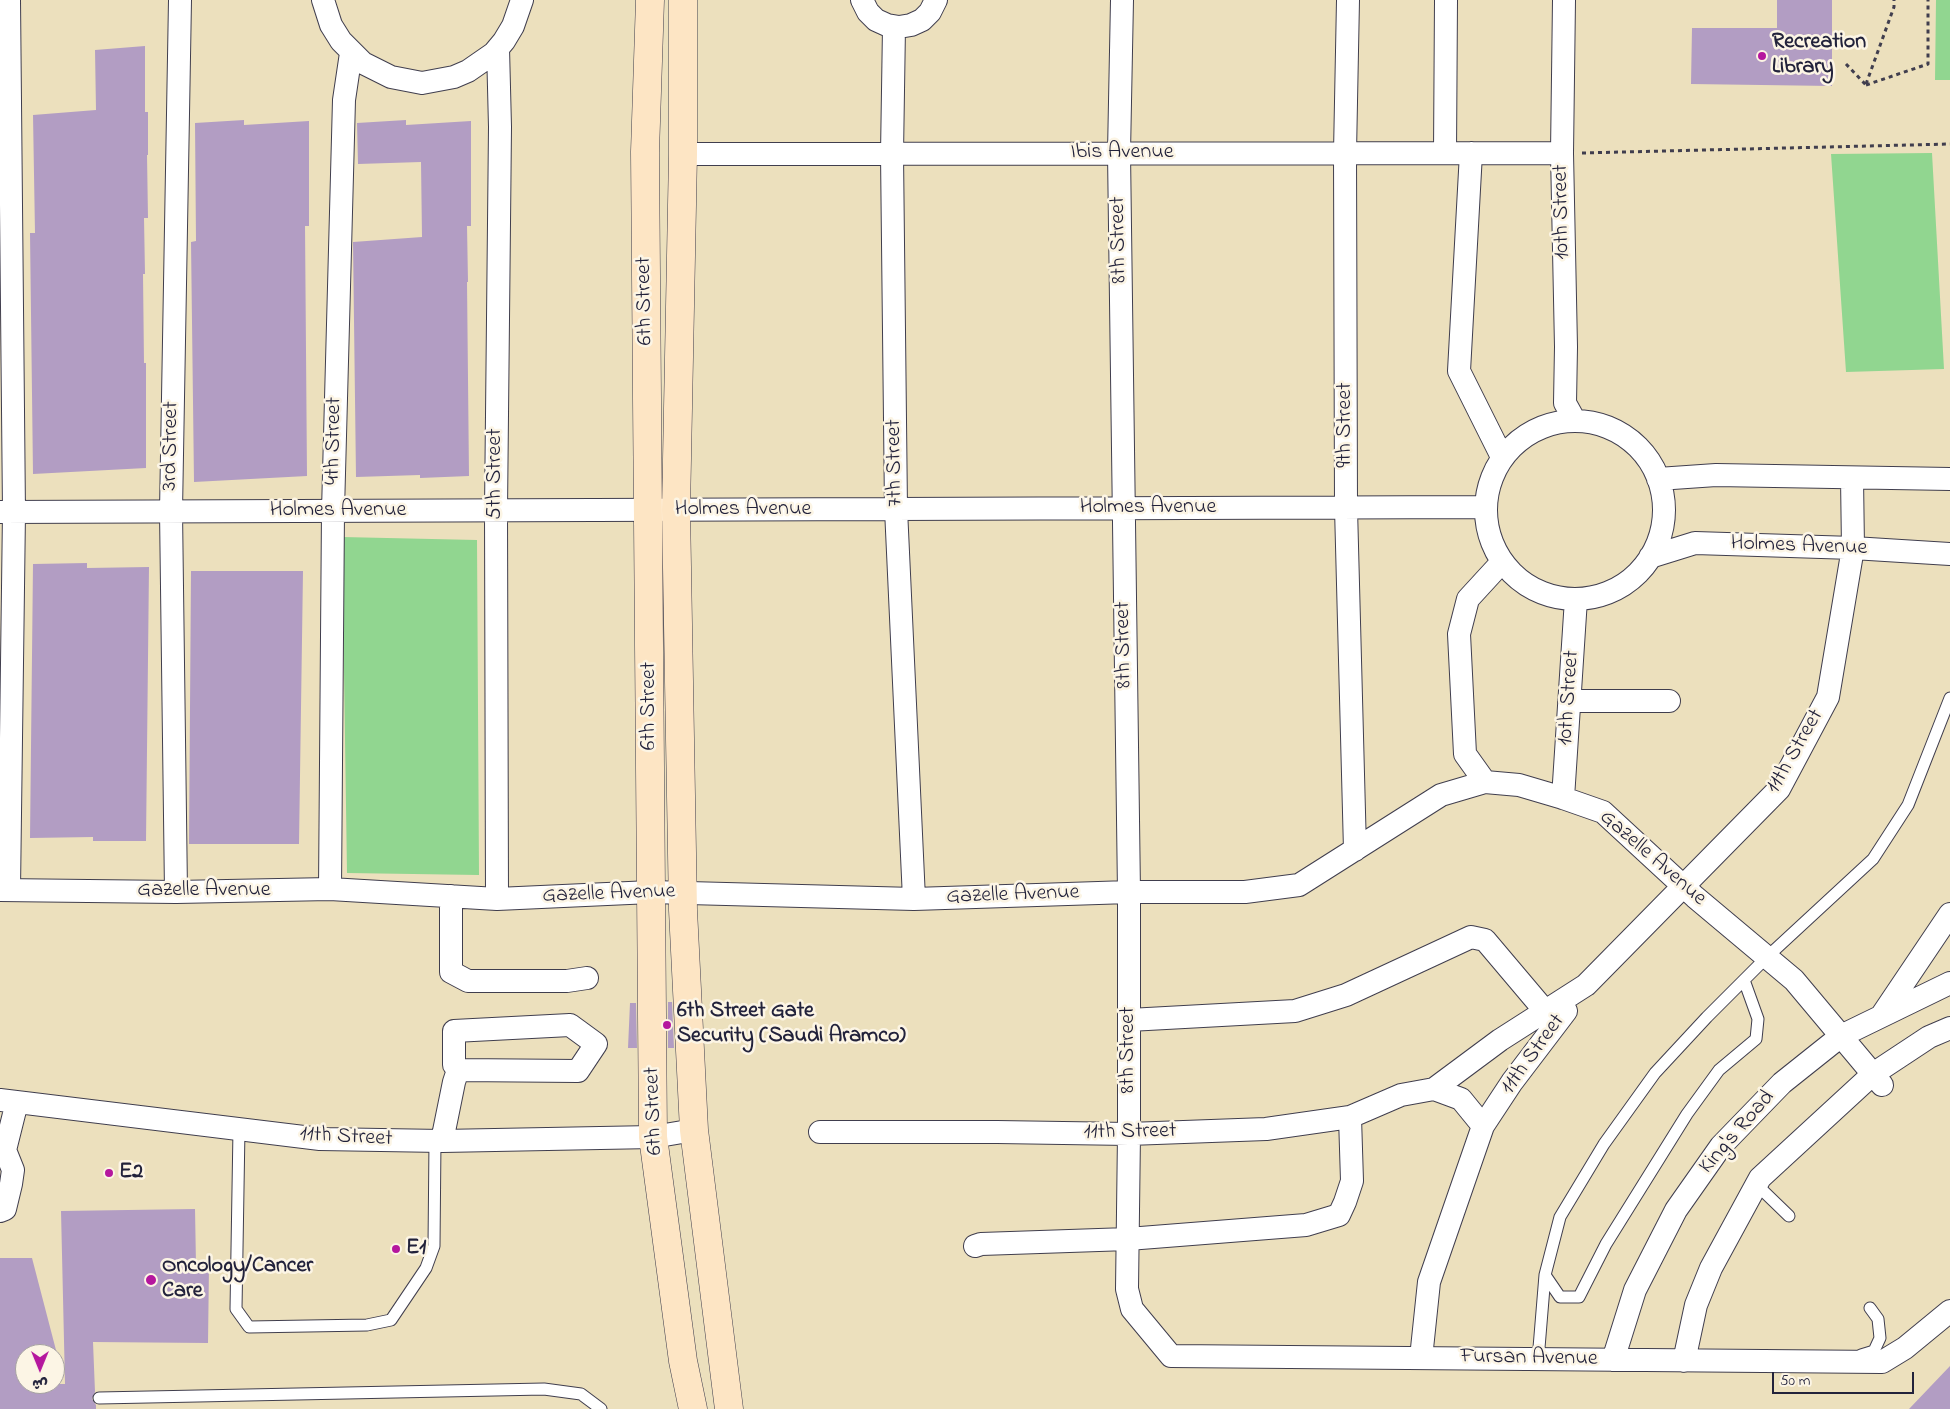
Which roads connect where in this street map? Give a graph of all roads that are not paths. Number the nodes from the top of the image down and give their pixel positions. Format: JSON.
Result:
{"nodes":[{"id":1,"x":9,"y":0,"type":"edge"},
{"id":2,"x":180,"y":0,"type":"edge"},
{"id":3,"x":323,"y":0,"type":"edge"},
{"id":4,"x":522,"y":0,"type":"edge"},
{"id":5,"x":650,"y":0,"type":"edge"},
{"id":6,"x":683,"y":0,"type":"edge"},
{"id":7,"x":862,"y":0,"type":"edge"},
{"id":8,"x":936,"y":0,"type":"edge"},
{"id":9,"x":1122,"y":0,"type":"edge"},
{"id":10,"x":1348,"y":0,"type":"edge"},
{"id":11,"x":1446,"y":0,"type":"edge"},
{"id":12,"x":1564,"y":0,"type":"edge"},
{"id":13,"x":894,"y":27,"type":"junction"},
{"id":14,"x":498,"y":48,"type":"junction"},
{"id":15,"x":351,"y":53,"type":"junction"},
{"id":16,"x":1119,"y":153,"type":"junction"},
{"id":17,"x":1345,"y":153,"type":"junction"},
{"id":18,"x":1445,"y":153,"type":"junction"},
{"id":19,"x":1471,"y":153,"type":"junction"},
{"id":20,"x":1562,"y":153,"type":"junction"},
{"id":21,"x":683,"y":154,"type":"junction"},
{"id":22,"x":892,"y":154,"type":"junction"},
{"id":23,"x":1574,"y":421,"type":"junction"},
{"id":24,"x":1502,"y":458,"type":"junction"},
{"id":25,"x":1852,"y":478,"type":"junction"},
{"id":26,"x":1658,"y":479,"type":"junction"},
{"id":27,"x":1950,"y":479,"type":"edge"},
{"id":28,"x":1485,"y":507,"type":"junction"},
{"id":29,"x":1123,"y":508,"type":"junction"},
{"id":30,"x":1346,"y":508,"type":"junction"},
{"id":31,"x":896,"y":509,"type":"junction"},
{"id":32,"x":496,"y":510,"type":"junction"},
{"id":33,"x":648,"y":510,"type":"junction"},
{"id":34,"x":676,"y":510,"type":"junction"},
{"id":35,"x":171,"y":511,"type":"junction"},
{"id":36,"x":333,"y":511,"type":"junction"},
{"id":37,"x":7,"y":512,"type":"edge"},
{"id":38,"x":1853,"y":548,"type":"junction"},
{"id":39,"x":1950,"y":554,"type":"edge"},
{"id":40,"x":1650,"y":557,"type":"junction"},
{"id":41,"x":1502,"y":562,"type":"junction"},
{"id":42,"x":1576,"y":598,"type":"junction"},
{"id":43,"x":1950,"y":698,"type":"edge"},
{"id":44,"x":1569,"y":701,"type":"junction"},
{"id":45,"x":1669,"y":701,"type":"dead end"},
{"id":46,"x":1485,"y":782,"type":"junction"},
{"id":47,"x":1563,"y":798,"type":"junction"},
{"id":48,"x":1355,"y":850,"type":"junction"},
{"id":49,"x":1684,"y":887,"type":"junction"},
{"id":50,"x":5,"y":890,"type":"edge"},
{"id":51,"x":330,"y":890,"type":"junction"},
{"id":52,"x":176,"y":892,"type":"junction"},
{"id":53,"x":651,"y":892,"type":"junction"},
{"id":54,"x":1129,"y":892,"type":"junction"},
{"id":55,"x":683,"y":893,"type":"junction"},
{"id":56,"x":451,"y":896,"type":"junction"},
{"id":57,"x":497,"y":899,"type":"junction"},
{"id":58,"x":914,"y":899,"type":"junction"},
{"id":59,"x":1950,"y":914,"type":"edge"},
{"id":60,"x":1766,"y":957,"type":"junction"},
{"id":61,"x":587,"y":978,"type":"dead end"},
{"id":62,"x":1744,"y":980,"type":"junction"},
{"id":63,"x":1950,"y":983,"type":"edge"},
{"id":64,"x":1882,"y":1015,"type":"junction"},
{"id":65,"x":1551,"y":1017,"type":"junction"},
{"id":66,"x":1129,"y":1020,"type":"junction"},
{"id":67,"x":1950,"y":1028,"type":"edge"},
{"id":68,"x":1841,"y":1036,"type":"junction"},
{"id":69,"x":458,"y":1070,"type":"junction"},
{"id":70,"x":1878,"y":1079,"type":"junction"},
{"id":71,"x":1434,"y":1089,"type":"junction"},
{"id":72,"x":9,"y":1101,"type":"edge"},
{"id":73,"x":1350,"y":1117,"type":"junction"},
{"id":74,"x":1483,"y":1126,"type":"junction"},
{"id":75,"x":238,"y":1129,"type":"junction"},
{"id":76,"x":694,"y":1130,"type":"junction"},
{"id":77,"x":820,"y":1132,"type":"dead end"},
{"id":78,"x":1129,"y":1134,"type":"junction"},
{"id":79,"x":653,"y":1137,"type":"junction"},
{"id":80,"x":439,"y":1141,"type":"junction"},
{"id":81,"x":1756,"y":1185,"type":"junction"},
{"id":82,"x":0,"y":1211,"type":"edge"},
{"id":83,"x":1788,"y":1216,"type":"dead end"},
{"id":84,"x":1128,"y":1239,"type":"junction"},
{"id":85,"x":975,"y":1246,"type":"dead end"},
{"id":86,"x":1545,"y":1275,"type":"junction"},
{"id":87,"x":1127,"y":1290,"type":"joint"},
{"id":88,"x":1946,"y":1307,"type":"edge"},
{"id":89,"x":1870,"y":1308,"type":"dead end"},
{"id":90,"x":1421,"y":1358,"type":"junction"},
{"id":91,"x":1538,"y":1360,"type":"junction"},
{"id":92,"x":1612,"y":1360,"type":"junction"},
{"id":93,"x":1684,"y":1361,"type":"junction"},
{"id":94,"x":1845,"y":1361,"type":"junction"},
{"id":95,"x":99,"y":1398,"type":"dead end"},
{"id":96,"x":601,"y":1409,"type":"edge"},
{"id":97,"x":693,"y":1409,"type":"edge"},
{"id":98,"x":729,"y":1409,"type":"edge"}],
"edges":[{"from":1,"to":37,"type":"street"},
{"from":2,"to":35,"type":"street","name":"3rd Street"},
{"from":3,"to":15,"type":"street"},
{"from":4,"to":14,"type":"street"},
{"from":5,"to":33,"type":"main road","name":"6th Street"},
{"from":6,"to":21,"type":"main road","name":"6th Street"},
{"from":7,"to":13,"type":"street"},
{"from":8,"to":13,"type":"street"},
{"from":9,"to":16,"type":"street","name":"8th Street"},
{"from":10,"to":17,"type":"street","name":"9th Street"},
{"from":11,"to":18,"type":"street"},
{"from":12,"to":20,"type":"street","name":"10th Street"},
{"from":13,"to":22,"type":"street","name":"7th Street"},
{"from":14,"to":15,"type":"street"},
{"from":14,"to":32,"type":"street","name":"5th Street"},
{"from":15,"to":36,"type":"street","name":"4th Street"},
{"from":16,"to":17,"type":"street","name":"Ibis Avenue"},
{"from":16,"to":22,"type":"street","name":"Ibis Avenue"},
{"from":16,"to":29,"type":"street","name":"8th Street"},
{"from":17,"to":18,"type":"street","name":"Ibis Avenue"},
{"from":17,"to":30,"type":"street","name":"9th Street"},
{"from":18,"to":19,"type":"street","name":"Ibis Avenue"},
{"from":19,"to":20,"type":"street","name":"Ibis Avenue"},
{"from":19,"to":24,"type":"street"},
{"from":20,"to":23,"type":"street","name":"10th Street"},
{"from":21,"to":22,"type":"street","name":"Ibis Avenue"},
{"from":21,"to":34,"type":"main road","name":"6th Street"},
{"from":22,"to":31,"type":"street","name":"7th Street"},
{"from":23,"to":24,"type":"street"},
{"from":23,"to":26,"type":"street"},
{"from":24,"to":28,"type":"street"},
{"from":25,"to":26,"type":"street"},
{"from":25,"to":27,"type":"street"},
{"from":25,"to":38,"type":"street","name":"11th Street"},
{"from":26,"to":40,"type":"street"},
{"from":28,"to":30,"type":"street","name":"Holmes Avenue"},
{"from":28,"to":41,"type":"street"},
{"from":29,"to":30,"type":"street","name":"Holmes Avenue"},
{"from":29,"to":31,"type":"street","name":"Holmes Avenue"},
{"from":29,"to":54,"type":"street","name":"8th Street"},
{"from":30,"to":48,"type":"street","name":"9th Street"},
{"from":31,"to":34,"type":"street","name":"Holmes Avenue"},
{"from":31,"to":58,"type":"street","name":"7th Street"},
{"from":32,"to":33,"type":"street","name":"Holmes Avenue"},
{"from":32,"to":36,"type":"street","name":"Holmes Avenue"},
{"from":32,"to":57,"type":"street","name":"5th Street"},
{"from":33,"to":34,"type":"street","name":"Holmes Avenue"},
{"from":33,"to":53,"type":"main road","name":"6th Street"},
{"from":34,"to":55,"type":"main road","name":"6th Street"},
{"from":35,"to":36,"type":"street","name":"Holmes Avenue"},
{"from":35,"to":37,"type":"street","name":"Holmes Avenue"},
{"from":35,"to":52,"type":"street","name":"3rd Street"},
{"from":36,"to":51,"type":"street","name":"4th Street"},
{"from":37,"to":50,"type":"street"},
{"from":38,"to":39,"type":"street","name":"Holmes Avenue"},
{"from":38,"to":40,"type":"street","name":"Holmes Avenue"},
{"from":38,"to":49,"type":"street","name":"11th Street"},
{"from":40,"to":42,"type":"street"},
{"from":41,"to":42,"type":"street"},
{"from":41,"to":46,"type":"street"},
{"from":42,"to":44,"type":"street","name":"10th Street"},
{"from":43,"to":60,"type":"lane"},
{"from":44,"to":45,"type":"street"},
{"from":44,"to":47,"type":"street","name":"10th Street"},
{"from":46,"to":47,"type":"street","name":"Gazelle Avenue"},
{"from":46,"to":48,"type":"street","name":"Gazelle Avenue"},
{"from":47,"to":49,"type":"street","name":"Gazelle Avenue"},
{"from":48,"to":54,"type":"street","name":"Gazelle Avenue"},
{"from":49,"to":60,"type":"street","name":"Gazelle Avenue"},
{"from":49,"to":65,"type":"street","name":"11th Street"},
{"from":50,"to":52,"type":"street","name":"Gazelle Avenue"},
{"from":51,"to":52,"type":"street","name":"Gazelle Avenue"},
{"from":51,"to":56,"type":"street","name":"Gazelle Avenue"},
{"from":53,"to":55,"type":"street","name":"Gazelle Avenue"},
{"from":53,"to":57,"type":"street","name":"Gazelle Avenue"},
{"from":53,"to":79,"type":"main road","name":"6th Street"},
{"from":54,"to":58,"type":"street","name":"Gazelle Avenue"},
{"from":54,"to":66,"type":"street","name":"8th Street"},
{"from":55,"to":58,"type":"street","name":"Gazelle Avenue"},
{"from":55,"to":76,"type":"main road","name":"6th Street"},
{"from":56,"to":57,"type":"street","name":"Gazelle Avenue"},
{"from":56,"to":61,"type":"street"},
{"from":59,"to":64,"type":"street"},
{"from":60,"to":62,"type":"lane"},
{"from":60,"to":68,"type":"street","name":"Gazelle Avenue"},
{"from":62,"to":86,"type":"lane"},
{"from":62,"to":86,"type":"lane"},
{"from":63,"to":64,"type":"street","name":"King's Road"},
{"from":64,"to":68,"type":"street","name":"King's Road"},
{"from":65,"to":66,"type":"street"},
{"from":65,"to":71,"type":"street","name":"11th Street"},
{"from":65,"to":74,"type":"street","name":"11th Street"},
{"from":66,"to":78,"type":"street","name":"8th Street"},
{"from":67,"to":70,"type":"street","name":"King's Road"},
{"from":68,"to":70,"type":"street","name":"Gazelle Avenue"},
{"from":68,"to":92,"type":"street","name":"King's Road"},
{"from":69,"to":69,"type":"street"},
{"from":69,"to":80,"type":"street"},
{"from":70,"to":81,"type":"street","name":"King's Road"},
{"from":71,"to":73,"type":"street","name":"11th Street"},
{"from":71,"to":74,"type":"street"},
{"from":72,"to":75,"type":"street","name":"11th Street"},
{"from":72,"to":82,"type":"street"},
{"from":73,"to":78,"type":"street","name":"11th Street"},
{"from":73,"to":84,"type":"street"},
{"from":74,"to":90,"type":"street","name":"11th Street"},
{"from":75,"to":80,"type":"street","name":"11th Street"},
{"from":75,"to":80,"type":"lane"},
{"from":76,"to":79,"type":"street","name":"11th Street"},
{"from":76,"to":98,"type":"main road","name":"6th Street"},
{"from":77,"to":78,"type":"street","name":"11th Street"},
{"from":78,"to":84,"type":"street","name":"8th Street"},
{"from":79,"to":80,"type":"street","name":"11th Street"},
{"from":79,"to":97,"type":"main road","name":"6th Street"},
{"from":81,"to":83,"type":"lane"},
{"from":81,"to":93,"type":"street","name":"King's Road"},
{"from":84,"to":85,"type":"street"},
{"from":84,"to":87,"type":"street","name":"8th Street"},
{"from":86,"to":91,"type":"lane"},
{"from":87,"to":90,"type":"street","name":"Fursan Avenue"},
{"from":88,"to":94,"type":"street","name":"Fursan Avenue"},
{"from":89,"to":94,"type":"lane"},
{"from":90,"to":91,"type":"street","name":"Fursan Avenue"},
{"from":91,"to":92,"type":"street","name":"Fursan Avenue"},
{"from":92,"to":93,"type":"street","name":"Fursan Avenue"},
{"from":93,"to":94,"type":"street","name":"Fursan Avenue"},
{"from":95,"to":96,"type":"lane"}]}
